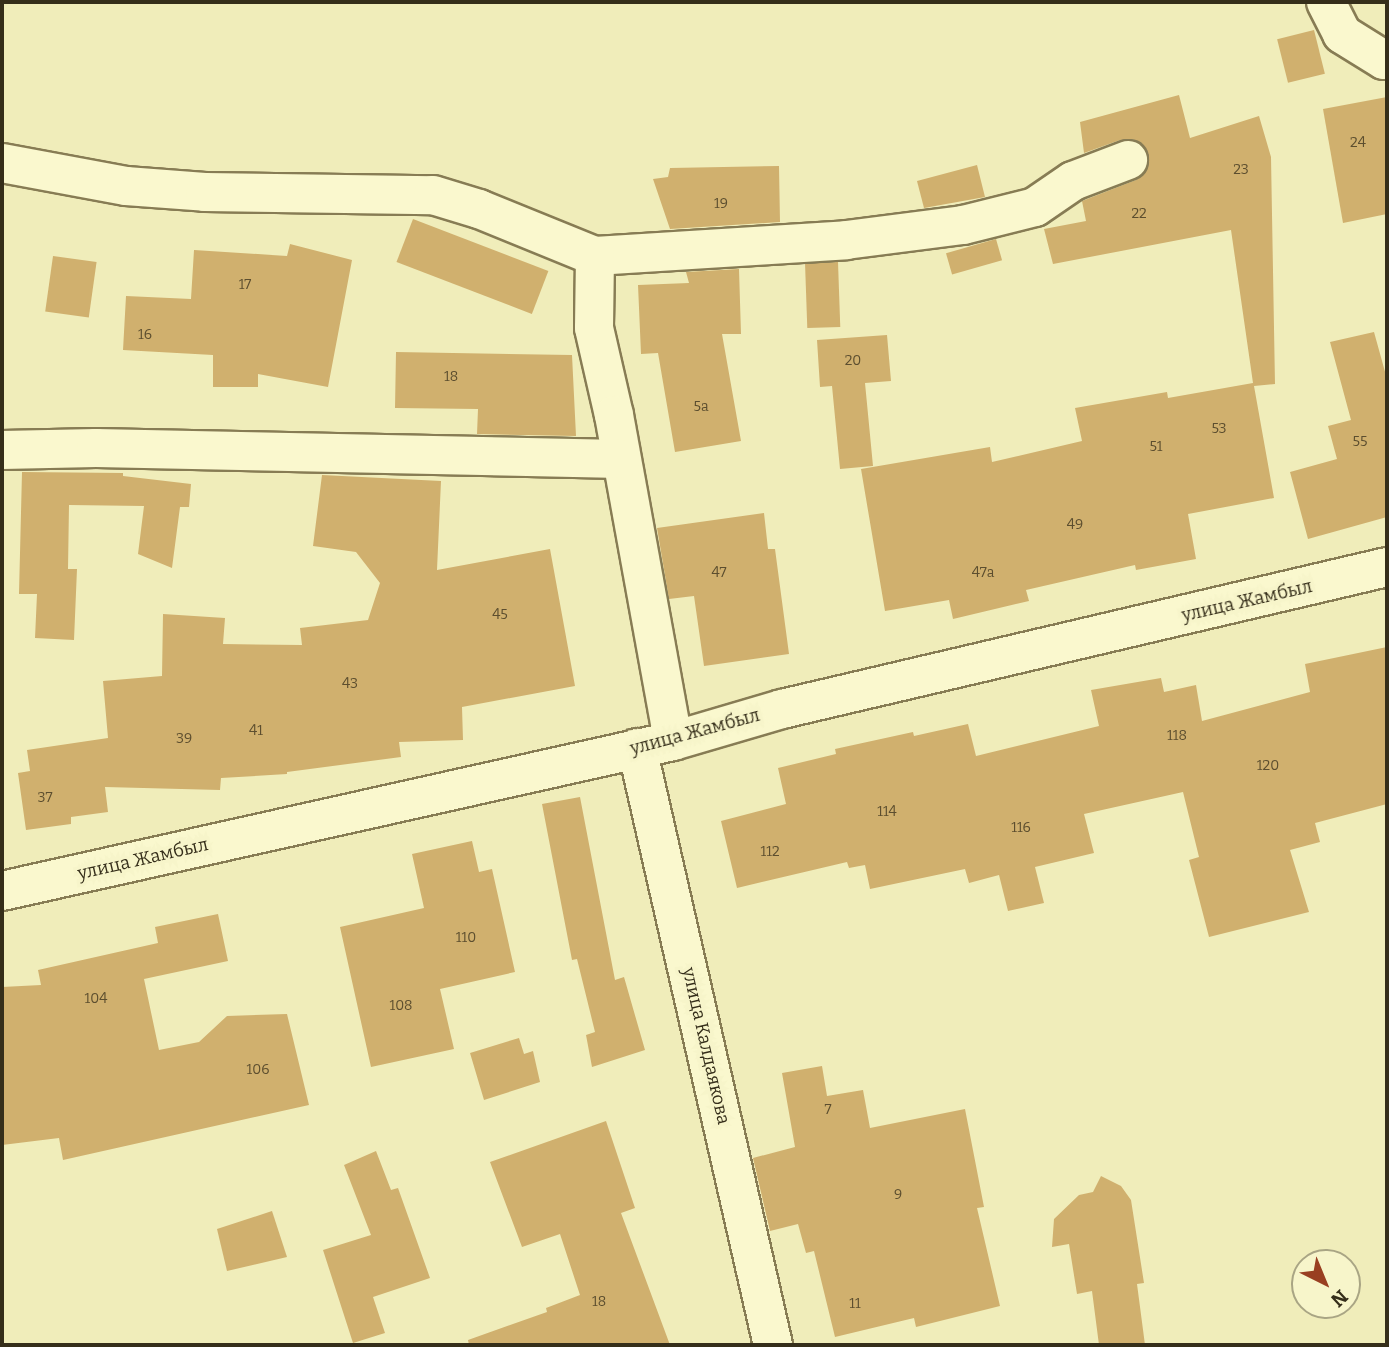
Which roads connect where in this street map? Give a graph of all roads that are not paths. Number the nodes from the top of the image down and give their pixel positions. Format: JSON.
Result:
{"nodes":[{"id":1,"x":1326,"y":2,"type":"edge"},
{"id":2,"x":1387,"y":59,"type":"edge"},
{"id":3,"x":1128,"y":160,"type":"dead end"},
{"id":4,"x":2,"y":163,"type":"edge"},
{"id":5,"x":595,"y":256,"type":"junction"},
{"id":6,"x":2,"y":450,"type":"edge"},
{"id":7,"x":621,"y":458,"type":"junction"},
{"id":8,"x":1387,"y":567,"type":"edge"},
{"id":9,"x":655,"y":744,"type":"junction"},
{"id":10,"x":2,"y":891,"type":"edge"},
{"id":11,"x":773,"y":1345,"type":"edge"}],
"edges":[{"from":1,"to":2,"type":"street"},
{"from":3,"to":5,"type":"street"},
{"from":4,"to":5,"type":"street"},
{"from":5,"to":7,"type":"street","name":"улица Калдаякова"},
{"from":6,"to":7,"type":"street"},
{"from":7,"to":9,"type":"street","name":"улица Калдаякова"},
{"from":8,"to":9,"type":"street","name":"улица Жамбыл"},
{"from":9,"to":10,"type":"street","name":"улица Жамбыл"},
{"from":9,"to":11,"type":"street","name":"улица Калдаякова"}]}
